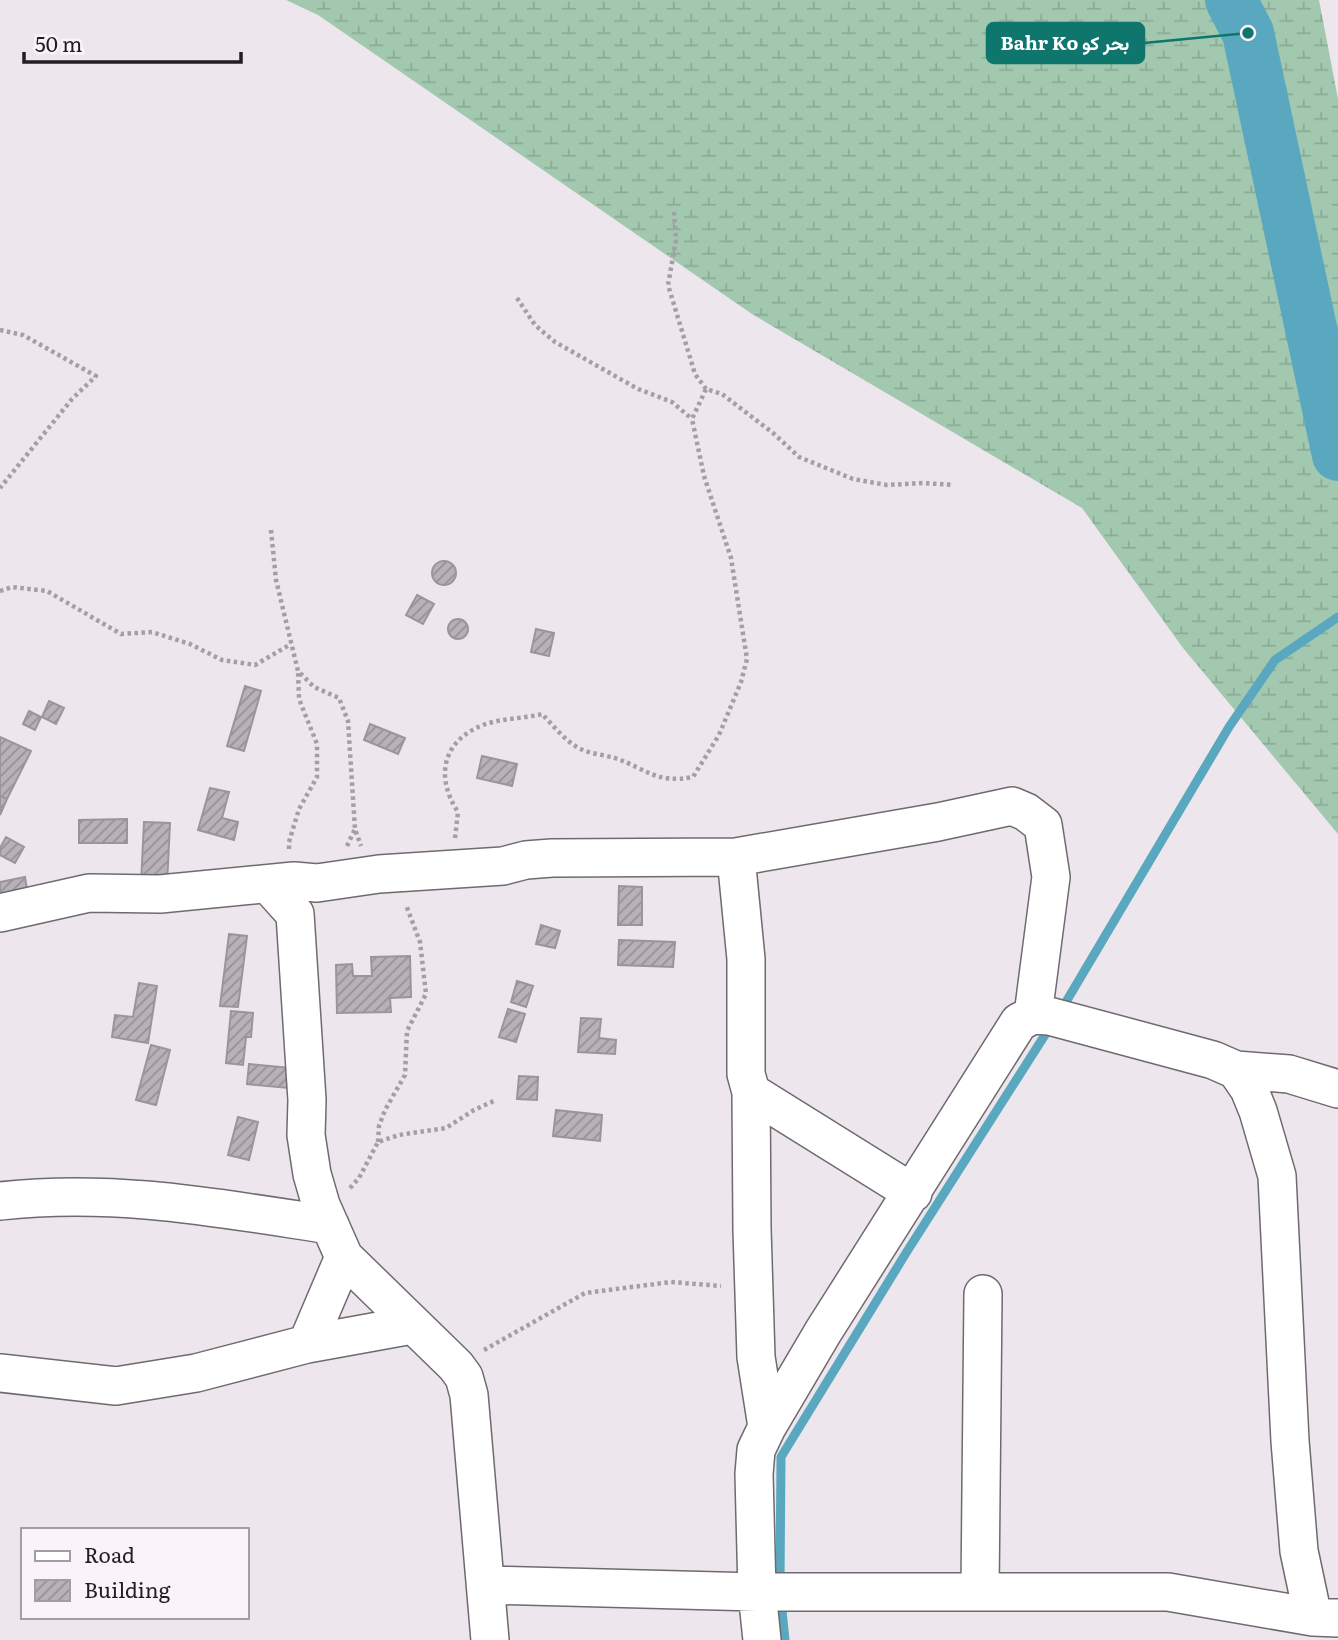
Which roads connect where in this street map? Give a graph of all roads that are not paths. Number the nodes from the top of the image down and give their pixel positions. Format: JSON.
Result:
{"nodes":[{"id":1,"x":736,"y":857,"type":"junction"},
{"id":2,"x":293,"y":891,"type":"junction"},
{"id":3,"x":0,"y":913,"type":"edge"},
{"id":4,"x":1048,"y":1017,"type":"junction"},
{"id":5,"x":1236,"y":1070,"type":"junction"},
{"id":6,"x":1338,"y":1089,"type":"edge"},
{"id":7,"x":751,"y":1092,"type":"junction"},
{"id":8,"x":913,"y":1193,"type":"junction"},
{"id":9,"x":0,"y":1201,"type":"edge"},
{"id":10,"x":332,"y":1229,"type":"junction"},
{"id":11,"x":983,"y":1294,"type":"dead end"},
{"id":12,"x":412,"y":1325,"type":"junction"},
{"id":13,"x":307,"y":1344,"type":"junction"},
{"id":14,"x":0,"y":1373,"type":"edge"},
{"id":15,"x":767,"y":1427,"type":"junction"},
{"id":16,"x":486,"y":1585,"type":"junction"},
{"id":17,"x":979,"y":1591,"type":"junction"},
{"id":18,"x":774,"y":1592,"type":"junction"},
{"id":19,"x":1326,"y":1618,"type":"edge"},
{"id":20,"x":490,"y":1640,"type":"edge"},
{"id":21,"x":762,"y":1640,"type":"edge"}],
"edges":[{"from":1,"to":2,"type":"street"},
{"from":1,"to":4,"type":"street"},
{"from":1,"to":7,"type":"street"},
{"from":2,"to":3,"type":"street"},
{"from":2,"to":10,"type":"street"},
{"from":4,"to":5,"type":"street"},
{"from":4,"to":8,"type":"street"},
{"from":5,"to":6,"type":"street"},
{"from":5,"to":19,"type":"street"},
{"from":7,"to":8,"type":"street"},
{"from":7,"to":15,"type":"street"},
{"from":8,"to":15,"type":"street"},
{"from":9,"to":10,"type":"street"},
{"from":10,"to":12,"type":"street"},
{"from":10,"to":13,"type":"street"},
{"from":11,"to":17,"type":"street"},
{"from":12,"to":13,"type":"street"},
{"from":12,"to":16,"type":"street"},
{"from":13,"to":14,"type":"street"},
{"from":15,"to":18,"type":"street"},
{"from":16,"to":18,"type":"street"},
{"from":16,"to":20,"type":"street"},
{"from":17,"to":18,"type":"street"},
{"from":17,"to":19,"type":"street"},
{"from":18,"to":21,"type":"street"}]}
